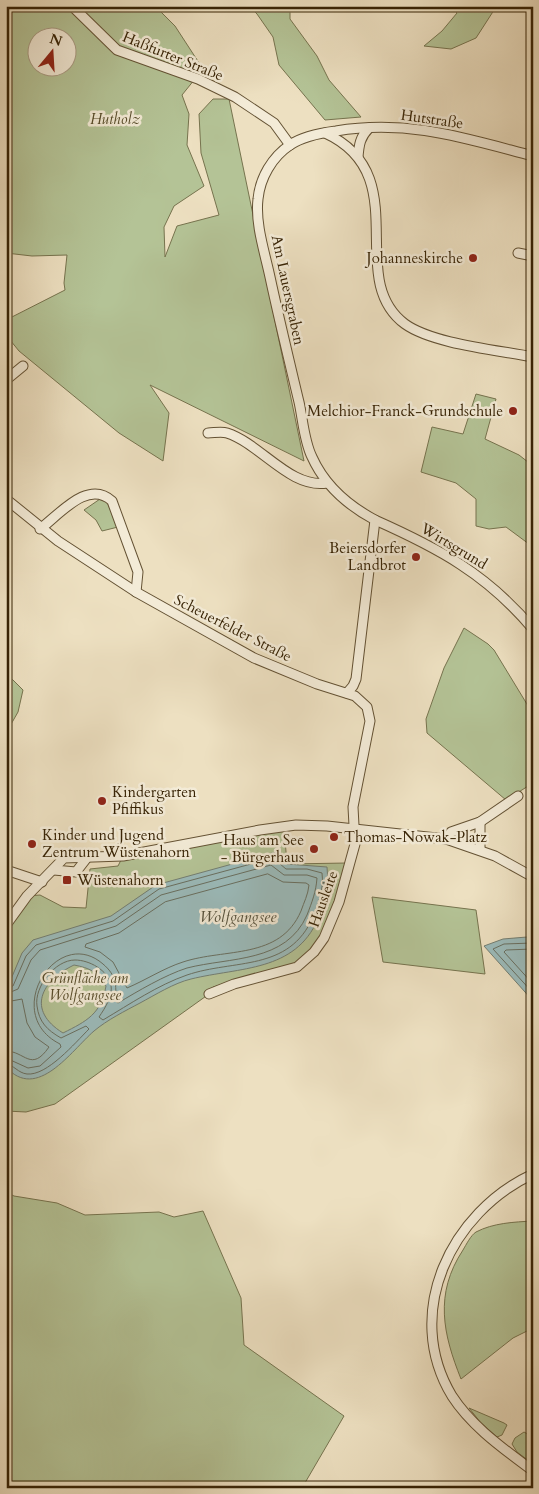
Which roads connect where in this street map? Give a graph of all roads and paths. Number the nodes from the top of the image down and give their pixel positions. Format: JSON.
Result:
{"nodes":[{"id":1,"x":72,"y":6,"type":"edge"},
{"id":2,"x":369,"y":128,"type":"junction"},
{"id":3,"x":325,"y":133,"type":"junction"},
{"id":4,"x":290,"y":144,"type":"junction"},
{"id":5,"x":533,"y":156,"type":"edge"},
{"id":6,"x":358,"y":157,"type":"junction"},
{"id":7,"x":533,"y":357,"type":"edge"},
{"id":8,"x":24,"y":366,"type":"dead end"},
{"id":9,"x":6,"y":380,"type":"edge"},
{"id":10,"x":208,"y":433,"type":"dead end"},
{"id":11,"x":327,"y":483,"type":"junction"},
{"id":12,"x":6,"y":499,"type":"edge"},
{"id":13,"x":375,"y":520,"type":"junction"},
{"id":14,"x":40,"y":529,"type":"junction"},
{"id":15,"x":136,"y":592,"type":"junction"},
{"id":16,"x":533,"y":629,"type":"edge"},
{"id":17,"x":347,"y":693,"type":"junction"},
{"id":18,"x":518,"y":796,"type":"dead end"},
{"id":19,"x":480,"y":822,"type":"junction"},
{"id":20,"x":355,"y":829,"type":"junction"},
{"id":21,"x":446,"y":839,"type":"junction"},
{"id":22,"x":480,"y":850,"type":"junction"},
{"id":23,"x":86,"y":859,"type":"junction"},
{"id":24,"x":6,"y":870,"type":"edge"},
{"id":25,"x":54,"y":870,"type":"junction"},
{"id":26,"x":533,"y":877,"type":"edge"},
{"id":27,"x":42,"y":882,"type":"junction"},
{"id":28,"x":6,"y":925,"type":"edge"},
{"id":29,"x":209,"y":994,"type":"dead end"},
{"id":30,"x":533,"y":1174,"type":"edge"},
{"id":31,"x":533,"y":1471,"type":"edge"}],
"edges":[{"from":1,"to":4,"type":"street","name":"Haßfurter Straße"},
{"from":2,"to":3,"type":"street","name":"Hutstraße"},
{"from":2,"to":5,"type":"street","name":"Hutstraße"},
{"from":2,"to":6,"type":"street"},
{"from":3,"to":4,"type":"street","name":"Am Lauersgraben"},
{"from":3,"to":6,"type":"street"},
{"from":4,"to":11,"type":"street","name":"Am Lauersgraben"},
{"from":6,"to":7,"type":"street"},
{"from":8,"to":9,"type":"street"},
{"from":10,"to":11,"type":"street"},
{"from":11,"to":13,"type":"street","name":"Am Lauersgraben"},
{"from":12,"to":14,"type":"street","name":"Scheuerfelder Straße"},
{"from":13,"to":16,"type":"street","name":"Wirtsgrund"},
{"from":13,"to":17,"type":"street"},
{"from":14,"to":15,"type":"street","name":"Scheuerfelder Straße"},
{"from":14,"to":15,"type":"street"},
{"from":15,"to":17,"type":"street","name":"Scheuerfelder Straße"},
{"from":17,"to":20,"type":"street","name":"Scheuerfelder Straße"},
{"from":18,"to":19,"type":"street"},
{"from":19,"to":21,"type":"street"},
{"from":19,"to":22,"type":"street"},
{"from":20,"to":21,"type":"street"},
{"from":20,"to":23,"type":"street"},
{"from":20,"to":29,"type":"street","name":"Hausleite"},
{"from":21,"to":22,"type":"street"},
{"from":22,"to":26,"type":"street"},
{"from":23,"to":25,"type":"street"},
{"from":23,"to":25,"type":"street"},
{"from":24,"to":27,"type":"street"},
{"from":25,"to":27,"type":"street"},
{"from":27,"to":28,"type":"street"},
{"from":30,"to":31,"type":"street"}]}
